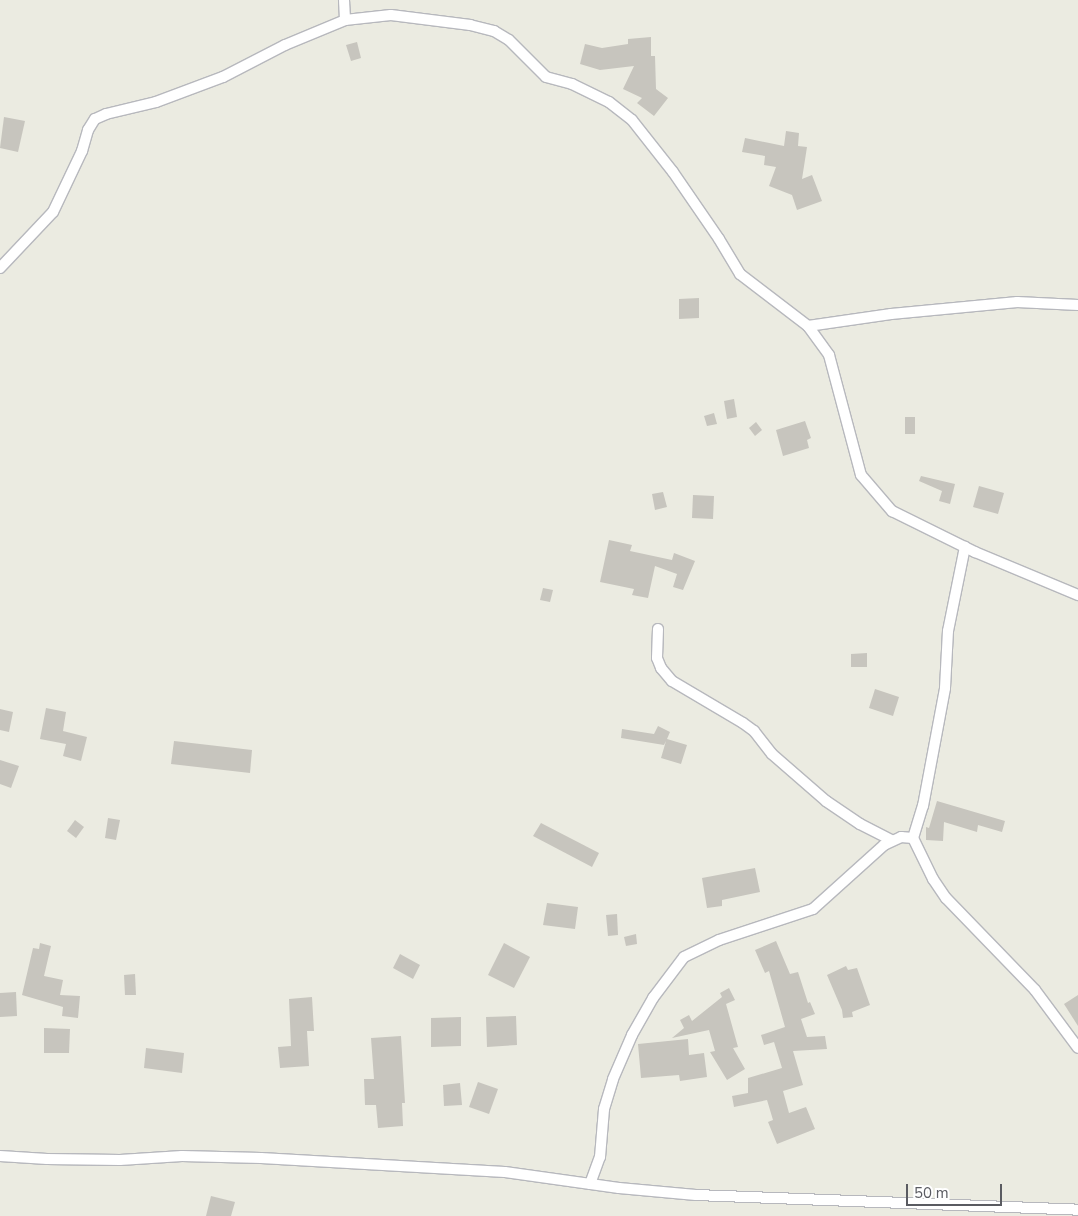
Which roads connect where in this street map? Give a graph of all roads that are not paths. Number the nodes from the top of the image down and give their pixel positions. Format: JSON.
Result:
{"nodes":[{"id":1,"x":344,"y":0,"type":"edge"},
{"id":2,"x":345,"y":20,"type":"junction"},
{"id":3,"x":0,"y":268,"type":"edge"},
{"id":4,"x":1078,"y":305,"type":"edge"},
{"id":5,"x":808,"y":326,"type":"junction"},
{"id":6,"x":965,"y":547,"type":"junction"},
{"id":7,"x":1078,"y":595,"type":"edge"},
{"id":8,"x":658,"y":629,"type":"dead end"},
{"id":9,"x":913,"y":838,"type":"junction"},
{"id":10,"x":892,"y":840,"type":"junction"},
{"id":11,"x":1078,"y":1048,"type":"edge"},
{"id":12,"x":0,"y":1156,"type":"edge"},
{"id":13,"x":590,"y":1184,"type":"junction"},
{"id":14,"x":1078,"y":1210,"type":"edge"}],
"edges":[{"from":1,"to":2,"type":"street"},
{"from":2,"to":3,"type":"street"},
{"from":2,"to":5,"type":"street"},
{"from":4,"to":5,"type":"street"},
{"from":5,"to":6,"type":"street"},
{"from":6,"to":7,"type":"street"},
{"from":6,"to":9,"type":"street"},
{"from":8,"to":10,"type":"street"},
{"from":9,"to":10,"type":"street"},
{"from":9,"to":11,"type":"street"},
{"from":10,"to":13,"type":"street"},
{"from":12,"to":13,"type":"street"},
{"from":13,"to":14,"type":"street"}]}
